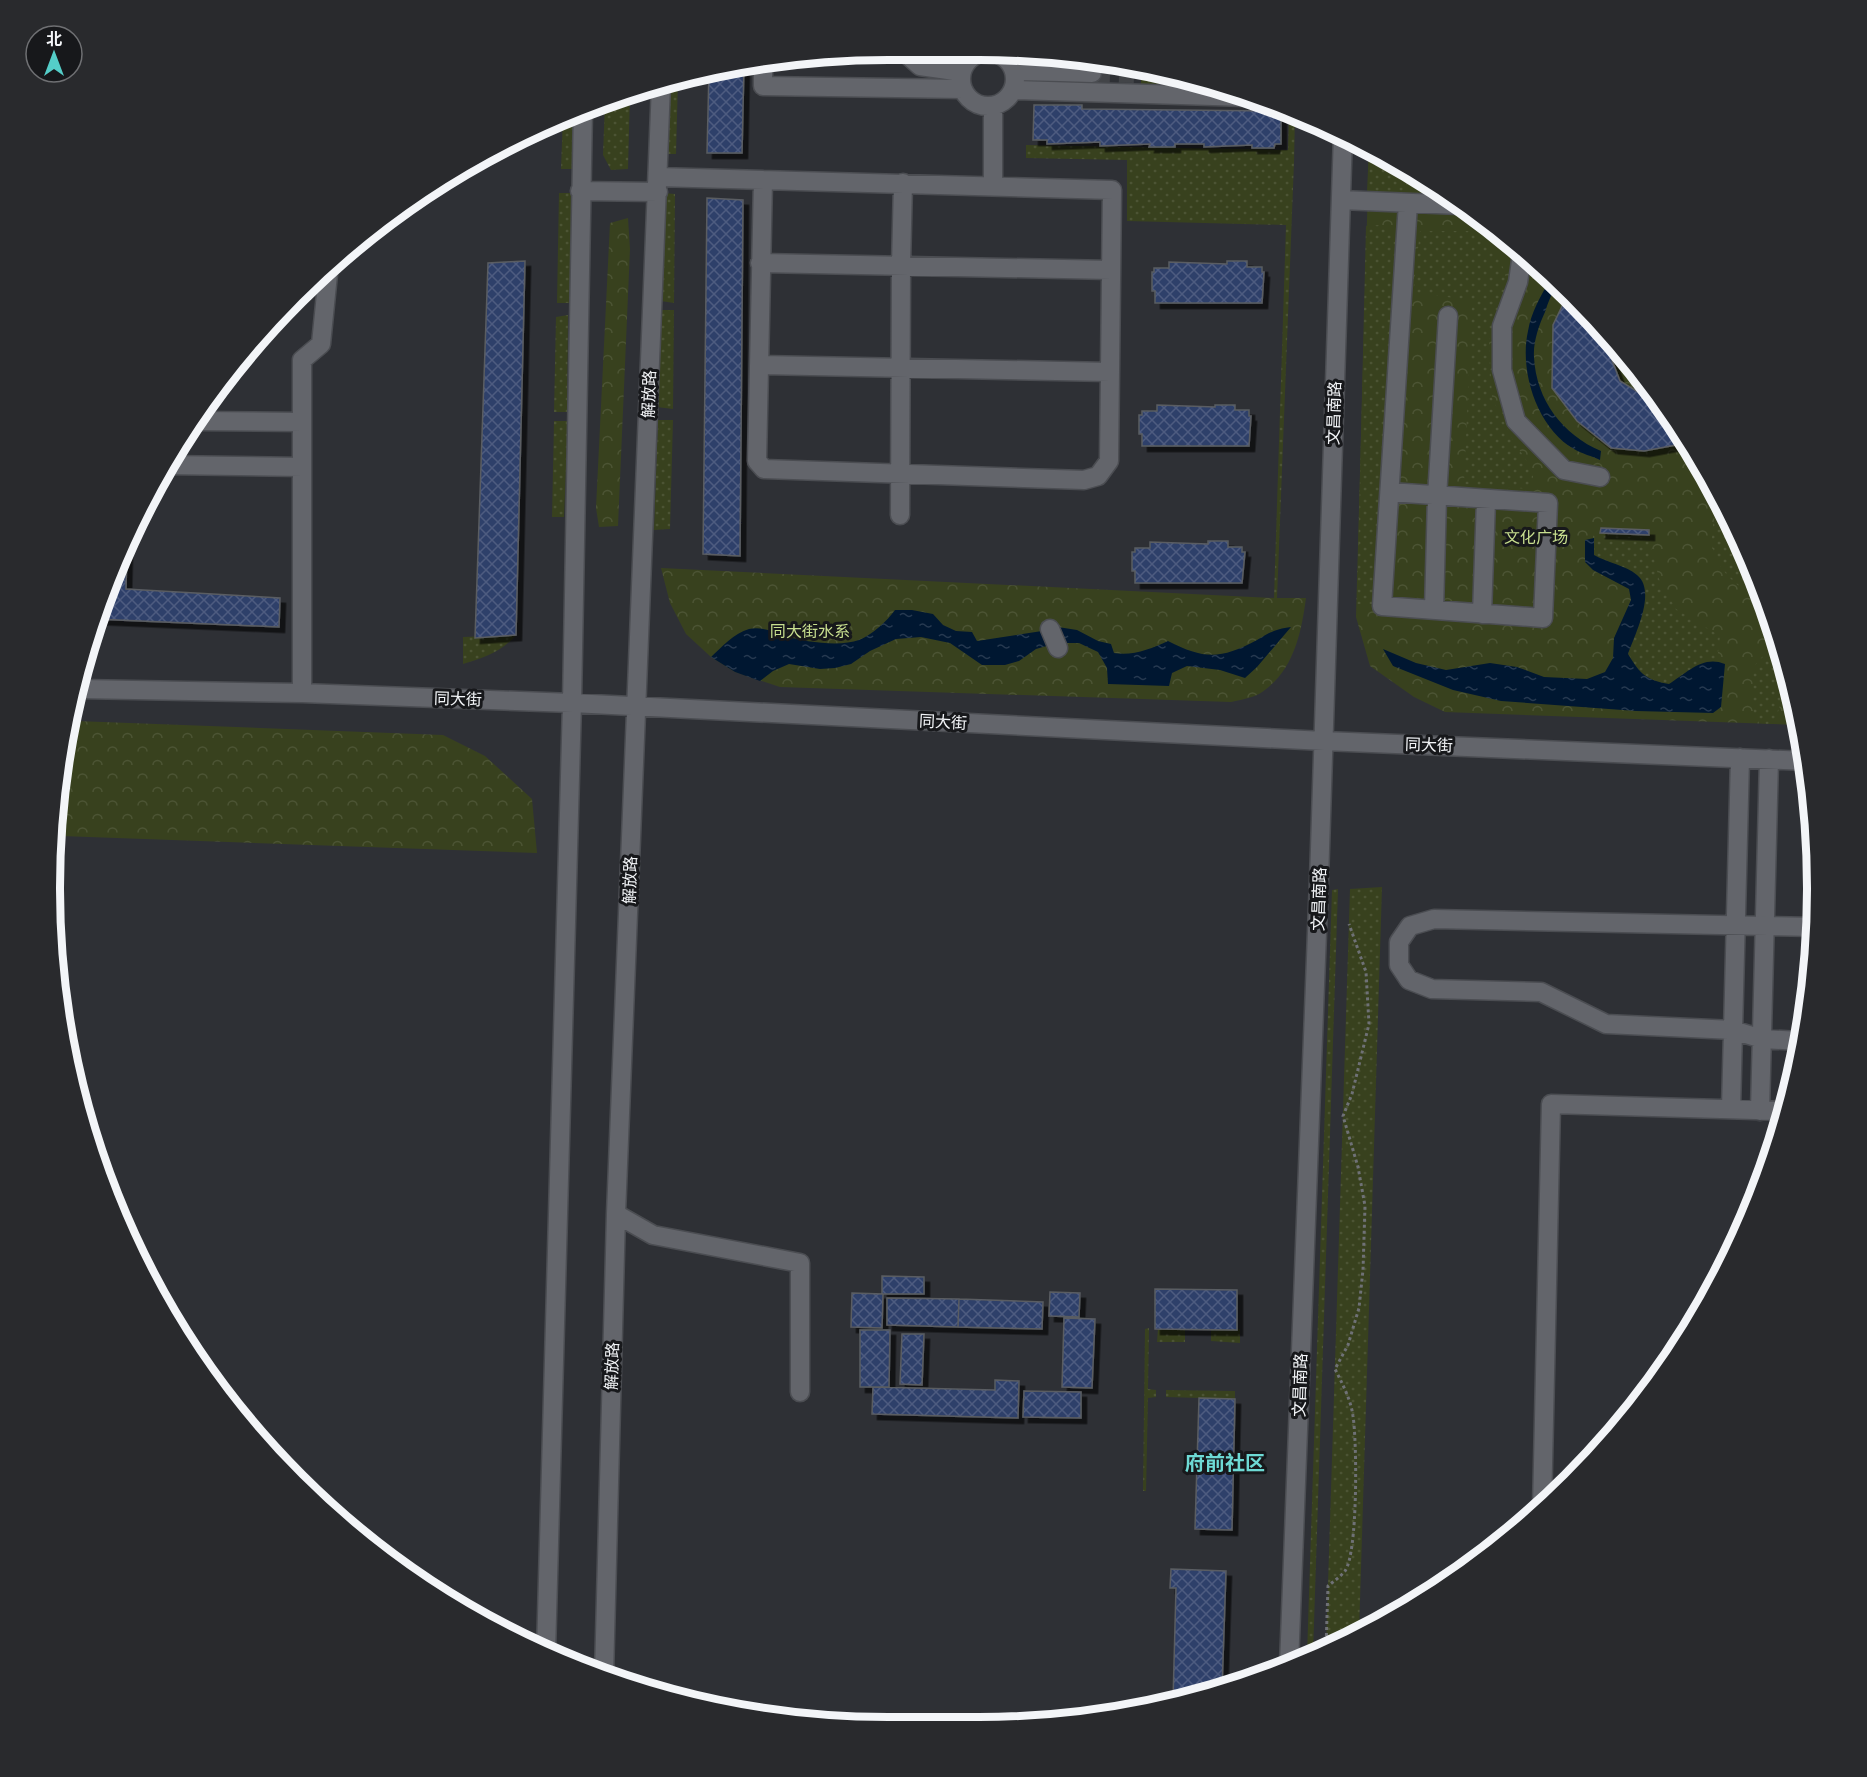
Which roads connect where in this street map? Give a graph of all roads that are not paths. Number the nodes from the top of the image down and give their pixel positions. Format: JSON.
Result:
{"nodes":[{"id":1,"x":913,"y":60,"type":"edge"},
{"id":2,"x":970,"y":60,"type":"edge"},
{"id":3,"x":1009,"y":61,"type":"edge"},
{"id":4,"x":1065,"y":65,"type":"edge"},
{"id":5,"x":764,"y":70,"type":"edge"},
{"id":6,"x":1060,"y":72,"type":"junction"},
{"id":7,"x":1092,"y":73,"type":"tunnel mouth"},
{"id":8,"x":962,"y":80,"type":"junction"},
{"id":9,"x":1014,"y":80,"type":"junction"},
{"id":10,"x":660,"y":92,"type":"edge"},
{"id":11,"x":1215,"y":95,"type":"edge"},
{"id":12,"x":993,"y":106,"type":"junction"},
{"id":13,"x":583,"y":119,"type":"edge"},
{"id":14,"x":1343,"y":144,"type":"edge"},
{"id":15,"x":763,"y":180,"type":"junction"},
{"id":16,"x":903,"y":183,"type":"junction"},
{"id":17,"x":658,"y":185,"type":"junction"},
{"id":18,"x":993,"y":185,"type":"junction"},
{"id":19,"x":580,"y":191,"type":"junction"},
{"id":20,"x":1341,"y":200,"type":"junction"},
{"id":21,"x":1408,"y":203,"type":"junction"},
{"id":22,"x":1445,"y":204,"type":"edge"},
{"id":23,"x":1521,"y":262,"type":"edge"},
{"id":24,"x":760,"y":263,"type":"junction"},
{"id":25,"x":901,"y":266,"type":"junction"},
{"id":26,"x":1111,"y":270,"type":"junction"},
{"id":27,"x":327,"y":280,"type":"edge"},
{"id":28,"x":1448,"y":316,"type":"dead end"},
{"id":29,"x":759,"y":364,"type":"junction"},
{"id":30,"x":901,"y":367,"type":"junction"},
{"id":31,"x":1110,"y":372,"type":"junction"},
{"id":32,"x":205,"y":421,"type":"edge"},
{"id":33,"x":302,"y":422,"type":"junction"},
{"id":34,"x":177,"y":465,"type":"edge"},
{"id":35,"x":302,"y":467,"type":"junction"},
{"id":36,"x":901,"y":474,"type":"junction"},
{"id":37,"x":1600,"y":477,"type":"dead end"},
{"id":38,"x":1390,"y":492,"type":"junction"},
{"id":39,"x":1437,"y":497,"type":"junction"},
{"id":40,"x":1486,"y":500,"type":"junction"},
{"id":41,"x":900,"y":515,"type":"dead end"},
{"id":42,"x":1434,"y":610,"type":"junction"},
{"id":43,"x":1482,"y":614,"type":"junction"},
{"id":44,"x":1050,"y":629,"type":"dead end"},
{"id":45,"x":1058,"y":648,"type":"dead end"},
{"id":46,"x":85,"y":689,"type":"edge"},
{"id":47,"x":302,"y":693,"type":"junction"},
{"id":48,"x":572,"y":703,"type":"junction"},
{"id":49,"x":636,"y":706,"type":"junction"},
{"id":50,"x":1324,"y":741,"type":"junction"},
{"id":51,"x":1740,"y":758,"type":"junction"},
{"id":52,"x":1769,"y":759,"type":"junction"},
{"id":53,"x":1797,"y":760,"type":"edge"},
{"id":54,"x":1736,"y":925,"type":"junction"},
{"id":55,"x":1765,"y":926,"type":"junction"},
{"id":56,"x":1806,"y":927,"type":"edge"},
{"id":57,"x":1733,"y":1030,"type":"junction"},
{"id":58,"x":1762,"y":1039,"type":"junction"},
{"id":59,"x":1793,"y":1041,"type":"edge"},
{"id":60,"x":1731,"y":1109,"type":"junction"},
{"id":61,"x":1760,"y":1111,"type":"junction"},
{"id":62,"x":1777,"y":1111,"type":"edge"},
{"id":63,"x":616,"y":1214,"type":"junction"},
{"id":64,"x":800,"y":1392,"type":"dead end"},
{"id":65,"x":1542,"y":1495,"type":"edge"},
{"id":66,"x":546,"y":1643,"type":"edge"},
{"id":67,"x":1289,"y":1656,"type":"edge"},
{"id":68,"x":604,"y":1666,"type":"edge"}],
"edges":[{"from":1,"to":8,"type":"street"},
{"from":2,"to":8,"type":"street"},
{"from":3,"to":9,"type":"street"},
{"from":4,"to":6,"type":"street"},
{"from":5,"to":8,"type":"street"},
{"from":6,"to":7,"type":"street"},
{"from":6,"to":9,"type":"street"},
{"from":8,"to":12,"type":"street"},
{"from":9,"to":11,"type":"street"},
{"from":9,"to":12,"type":"street"},
{"from":10,"to":17,"type":"street","name":"解放路"},
{"from":12,"to":18,"type":"street"},
{"from":13,"to":19,"type":"street"},
{"from":14,"to":20,"type":"street","name":"文昌南路"},
{"from":15,"to":16,"type":"street"},
{"from":15,"to":17,"type":"street"},
{"from":15,"to":24,"type":"street"},
{"from":16,"to":18,"type":"street"},
{"from":16,"to":25,"type":"street"},
{"from":17,"to":19,"type":"street"},
{"from":17,"to":49,"type":"street","name":"解放路"},
{"from":18,"to":26,"type":"street"},
{"from":19,"to":48,"type":"street"},
{"from":20,"to":21,"type":"street"},
{"from":20,"to":50,"type":"street","name":"文昌南路"},
{"from":21,"to":22,"type":"street"},
{"from":21,"to":38,"type":"street"},
{"from":23,"to":37,"type":"street"},
{"from":24,"to":25,"type":"street"},
{"from":24,"to":29,"type":"street"},
{"from":25,"to":26,"type":"street"},
{"from":25,"to":30,"type":"street"},
{"from":26,"to":31,"type":"street"},
{"from":27,"to":33,"type":"street"},
{"from":28,"to":39,"type":"street"},
{"from":29,"to":30,"type":"street"},
{"from":29,"to":36,"type":"street"},
{"from":30,"to":31,"type":"street"},
{"from":30,"to":36,"type":"street"},
{"from":31,"to":36,"type":"street"},
{"from":32,"to":33,"type":"street"},
{"from":33,"to":35,"type":"street"},
{"from":34,"to":35,"type":"street"},
{"from":35,"to":47,"type":"street"},
{"from":36,"to":41,"type":"street"},
{"from":38,"to":39,"type":"street"},
{"from":38,"to":42,"type":"street"},
{"from":39,"to":40,"type":"street"},
{"from":39,"to":42,"type":"street"},
{"from":40,"to":43,"type":"street"},
{"from":40,"to":43,"type":"street"},
{"from":42,"to":43,"type":"street"},
{"from":44,"to":45,"type":"street"},
{"from":46,"to":47,"type":"street","name":"同大街"},
{"from":47,"to":48,"type":"street","name":"同大街"},
{"from":48,"to":49,"type":"street","name":"同大街"},
{"from":48,"to":66,"type":"street"},
{"from":49,"to":50,"type":"street","name":"同大街"},
{"from":49,"to":63,"type":"street","name":"解放路"},
{"from":50,"to":51,"type":"street","name":"同大街"},
{"from":50,"to":67,"type":"street","name":"文昌南路"},
{"from":51,"to":52,"type":"street","name":"同大街"},
{"from":51,"to":54,"type":"street"},
{"from":52,"to":53,"type":"street","name":"同大街"},
{"from":52,"to":55,"type":"street"},
{"from":54,"to":55,"type":"street"},
{"from":54,"to":57,"type":"street"},
{"from":54,"to":57,"type":"street"},
{"from":55,"to":56,"type":"street"},
{"from":55,"to":58,"type":"street"},
{"from":57,"to":58,"type":"street"},
{"from":57,"to":60,"type":"street"},
{"from":58,"to":59,"type":"street"},
{"from":58,"to":61,"type":"street"},
{"from":60,"to":61,"type":"street"},
{"from":60,"to":65,"type":"street"},
{"from":61,"to":62,"type":"street"},
{"from":63,"to":64,"type":"street"},
{"from":63,"to":68,"type":"street","name":"解放路"}]}
